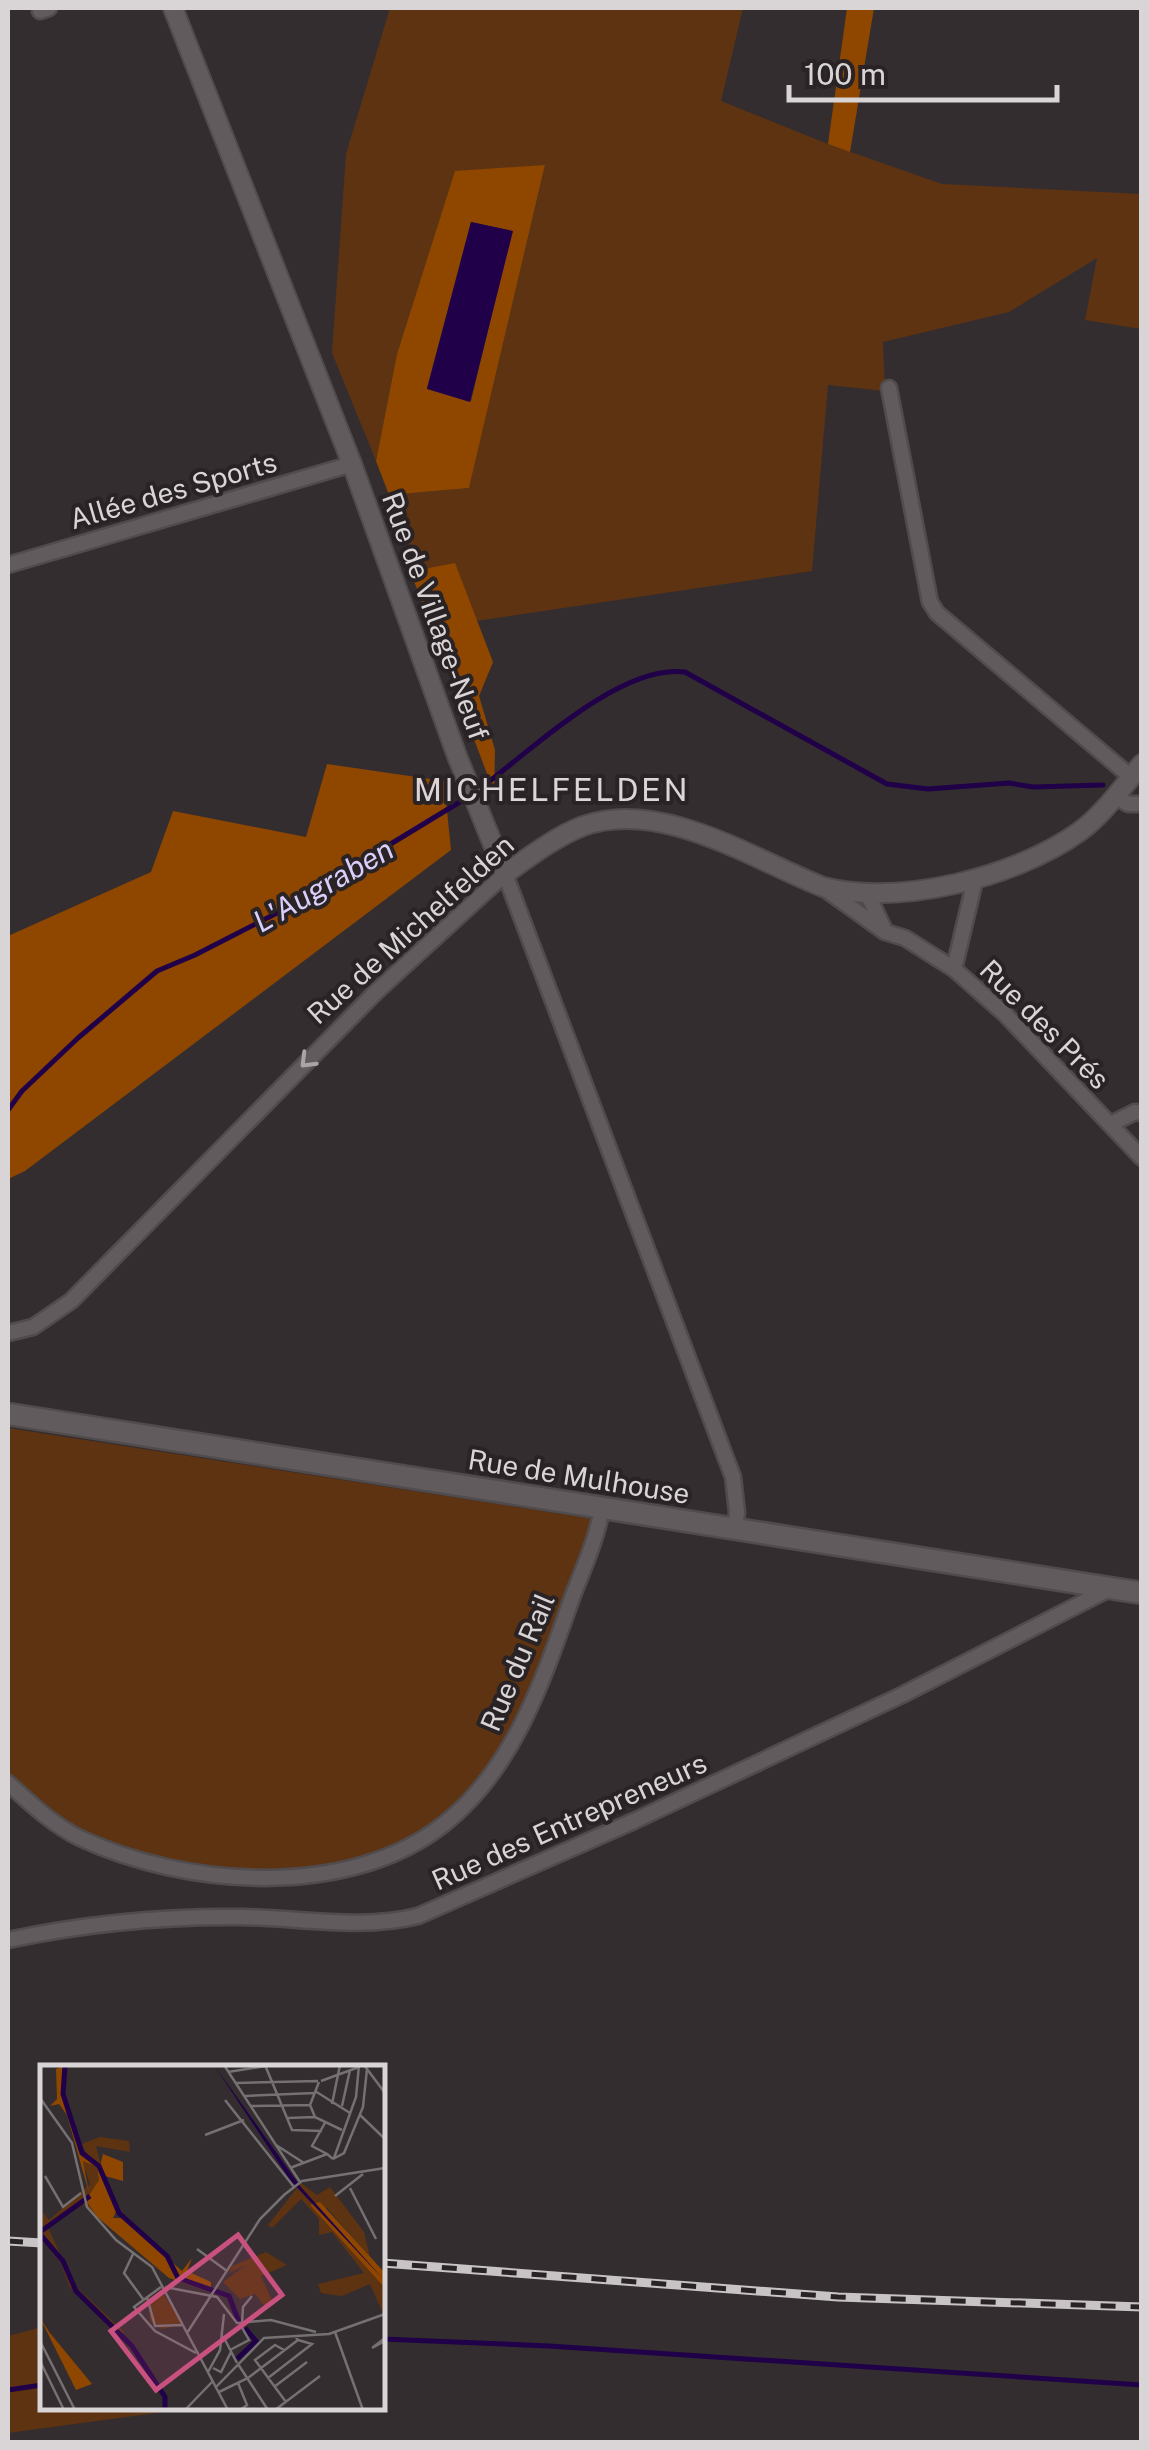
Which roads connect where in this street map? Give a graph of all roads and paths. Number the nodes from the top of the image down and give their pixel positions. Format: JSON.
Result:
{"nodes":[{"id":1,"x":173,"y":8,"type":"edge"},
{"id":2,"x":888,"y":388,"type":"dead end"},
{"id":3,"x":352,"y":464,"type":"junction"},
{"id":4,"x":8,"y":565,"type":"edge"},
{"id":5,"x":1136,"y":770,"type":"edge"},
{"id":6,"x":1115,"y":796,"type":"junction"},
{"id":7,"x":1142,"y":804,"type":"edge"},
{"id":8,"x":505,"y":874,"type":"junction"},
{"id":9,"x":975,"y":880,"type":"junction"},
{"id":10,"x":823,"y":887,"type":"junction"},
{"id":11,"x":868,"y":895,"type":"junction"},
{"id":12,"x":885,"y":932,"type":"junction"},
{"id":13,"x":954,"y":969,"type":"junction"},
{"id":14,"x":1142,"y":1114,"type":"edge"},
{"id":15,"x":1110,"y":1124,"type":"junction"},
{"id":16,"x":1142,"y":1158,"type":"edge"},
{"id":17,"x":8,"y":1333,"type":"edge"},
{"id":18,"x":8,"y":1414,"type":"edge"},
{"id":19,"x":602,"y":1508,"type":"junction"},
{"id":20,"x":735,"y":1527,"type":"junction"},
{"id":21,"x":1111,"y":1588,"type":"junction"},
{"id":22,"x":1142,"y":1593,"type":"edge"},
{"id":23,"x":8,"y":1783,"type":"edge"},
{"id":24,"x":8,"y":1940,"type":"edge"}],
"edges":[{"from":1,"to":3,"type":"street","name":"Rue de Village-Neuf"},
{"from":2,"to":5,"type":"street"},
{"from":3,"to":4,"type":"street","name":"Allée des Sports"},
{"from":3,"to":8,"type":"street","name":"Rue de Village-Neuf"},
{"from":5,"to":6,"type":"street","name":"Rue de Michelfelden"},
{"from":6,"to":7,"type":"street"},
{"from":6,"to":9,"type":"street","name":"Rue de Michelfelden"},
{"from":8,"to":10,"type":"street","name":"Rue de Michelfelden"},
{"from":8,"to":17,"type":"street","name":"Rue de Michelfelden","one_way":true},
{"from":8,"to":20,"type":"street","name":"Rue de Village-Neuf"},
{"from":9,"to":11,"type":"street","name":"Rue de Michelfelden"},
{"from":9,"to":13,"type":"street","name":"Rue des Prés"},
{"from":10,"to":11,"type":"street","name":"Rue de Michelfelden"},
{"from":10,"to":12,"type":"street","name":"Rue des Prés"},
{"from":11,"to":12,"type":"street"},
{"from":12,"to":13,"type":"street","name":"Rue des Prés"},
{"from":13,"to":15,"type":"street","name":"Rue des Prés"},
{"from":14,"to":15,"type":"street"},
{"from":15,"to":16,"type":"street","name":"Rue des Prés"},
{"from":18,"to":19,"type":"main road","name":"Rue de Mulhouse"},
{"from":19,"to":20,"type":"main road","name":"Rue de Mulhouse"},
{"from":19,"to":23,"type":"street","name":"Rue du Rail"},
{"from":20,"to":21,"type":"main road","name":"Rue de Mulhouse"},
{"from":21,"to":22,"type":"main road","name":"Rue de Mulhouse"},
{"from":21,"to":24,"type":"street","name":"Rue des Entrepreneurs"}]}
